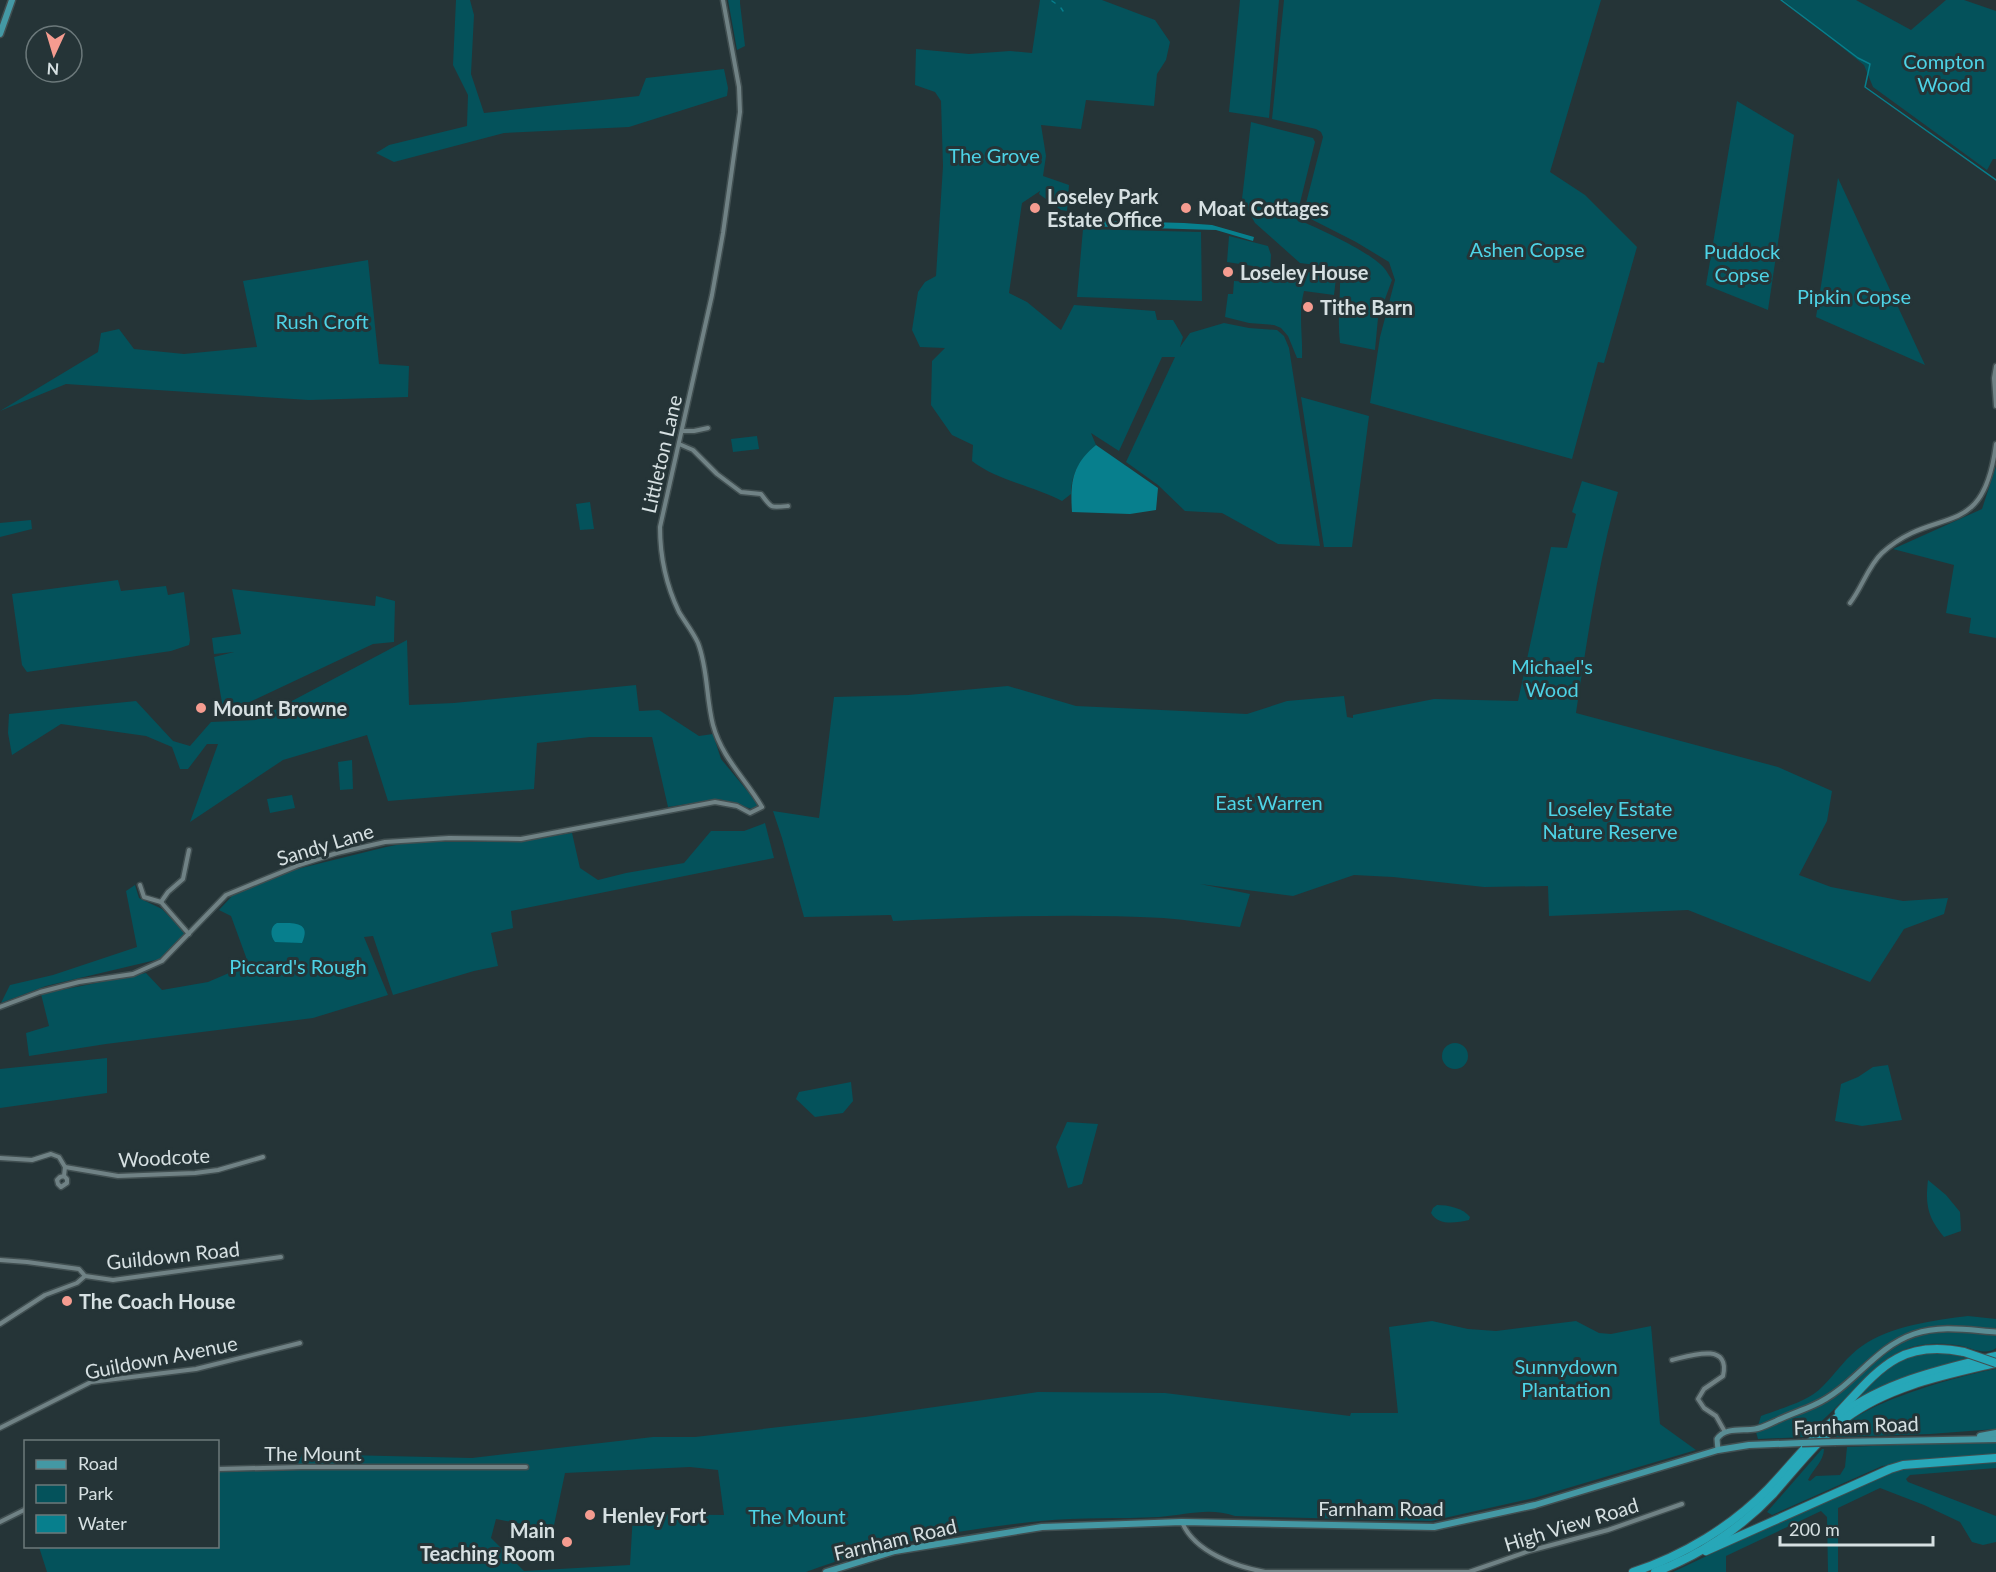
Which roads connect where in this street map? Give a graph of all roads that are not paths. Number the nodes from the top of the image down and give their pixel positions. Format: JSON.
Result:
{"nodes":[{"id":1,"x":12,"y":0,"type":"edge"},
{"id":2,"x":723,"y":0,"type":"edge"},
{"id":3,"x":0,"y":34,"type":"edge"},
{"id":4,"x":1996,"y":366,"type":"edge"},
{"id":5,"x":1996,"y":406,"type":"edge"},
{"id":6,"x":708,"y":428,"type":"dead end"},
{"id":7,"x":682,"y":432,"type":"junction"},
{"id":8,"x":679,"y":444,"type":"junction"},
{"id":9,"x":1996,"y":444,"type":"edge"},
{"id":10,"x":788,"y":506,"type":"dead end"},
{"id":11,"x":1850,"y":603,"type":"dead end"},
{"id":12,"x":762,"y":807,"type":"joint"},
{"id":13,"x":189,"y":850,"type":"dead end"},
{"id":14,"x":140,"y":885,"type":"dead end"},
{"id":15,"x":161,"y":902,"type":"junction"},
{"id":16,"x":189,"y":934,"type":"junction"},
{"id":17,"x":0,"y":1007,"type":"edge"},
{"id":18,"x":263,"y":1156,"type":"dead end"},
{"id":19,"x":0,"y":1158,"type":"edge"},
{"id":20,"x":65,"y":1167,"type":"junction"},
{"id":21,"x":64,"y":1176,"type":"dead end"},
{"id":22,"x":281,"y":1257,"type":"dead end"},
{"id":23,"x":0,"y":1260,"type":"edge"},
{"id":24,"x":85,"y":1276,"type":"junction"},
{"id":25,"x":0,"y":1324,"type":"edge"},
{"id":26,"x":1996,"y":1332,"type":"edge"},
{"id":27,"x":300,"y":1343,"type":"dead end"},
{"id":28,"x":1996,"y":1356,"type":"edge"},
{"id":29,"x":1672,"y":1360,"type":"dead end"},
{"id":30,"x":1996,"y":1363,"type":"edge"},
{"id":31,"x":0,"y":1428,"type":"edge"},
{"id":32,"x":1725,"y":1432,"type":"junction"},
{"id":33,"x":1819,"y":1432,"type":"junction"},
{"id":34,"x":1996,"y":1433,"type":"edge"},
{"id":35,"x":1968,"y":1439,"type":"junction"},
{"id":36,"x":1996,"y":1439,"type":"edge"},
{"id":37,"x":1718,"y":1450,"type":"junction"},
{"id":38,"x":1996,"y":1458,"type":"edge"},
{"id":39,"x":526,"y":1467,"type":"dead end"},
{"id":40,"x":219,"y":1469,"type":"edge"},
{"id":41,"x":1682,"y":1504,"type":"dead end"},
{"id":42,"x":24,"y":1510,"type":"edge"},
{"id":43,"x":0,"y":1522,"type":"edge"},
{"id":44,"x":1182,"y":1522,"type":"junction"},
{"id":45,"x":1679,"y":1561,"type":"junction"},
{"id":46,"x":826,"y":1572,"type":"edge"},
{"id":47,"x":1447,"y":1572,"type":"edge"},
{"id":48,"x":1633,"y":1572,"type":"edge"},
{"id":49,"x":1655,"y":1572,"type":"edge"}],
"edges":[{"from":1,"to":3,"type":"main road"},
{"from":2,"to":7,"type":"street","name":"Littleton Lane"},
{"from":4,"to":5,"type":"street"},
{"from":6,"to":7,"type":"street"},
{"from":7,"to":8,"type":"street","name":"Littleton Lane"},
{"from":8,"to":10,"type":"street"},
{"from":8,"to":12,"type":"street","name":"Littleton Lane"},
{"from":9,"to":11,"type":"street"},
{"from":12,"to":16,"type":"street","name":"Sandy Lane"},
{"from":13,"to":15,"type":"street"},
{"from":14,"to":15,"type":"street"},
{"from":15,"to":16,"type":"street"},
{"from":16,"to":17,"type":"street","name":"Sandy Lane"},
{"from":18,"to":20,"type":"street","name":"Woodcote"},
{"from":19,"to":20,"type":"street","name":"Woodcote"},
{"from":20,"to":21,"type":"street"},
{"from":22,"to":24,"type":"street","name":"Guildown Road"},
{"from":23,"to":24,"type":"street","name":"Guildown Road"},
{"from":24,"to":25,"type":"street"},
{"from":26,"to":32,"type":"street"},
{"from":27,"to":31,"type":"street","name":"Guildown Avenue"},
{"from":28,"to":33,"type":"highway"},
{"from":29,"to":32,"type":"street"},
{"from":30,"to":33,"type":"highway","bridge":true},
{"from":30,"to":45,"type":"highway"},
{"from":32,"to":37,"type":"street"},
{"from":33,"to":48,"type":"highway"},
{"from":34,"to":35,"type":"main road","name":"Farnham Road"},
{"from":35,"to":36,"type":"main road","name":"Farnham Road"},
{"from":35,"to":37,"type":"main road","name":"Farnham Road","bridge":true},
{"from":37,"to":44,"type":"main road","name":"Farnham Road"},
{"from":38,"to":45,"type":"highway"},
{"from":39,"to":40,"type":"street","name":"The Mount"},
{"from":41,"to":47,"type":"street","name":"High View Road"},
{"from":42,"to":43,"type":"street"},
{"from":44,"to":46,"type":"main road","name":"Farnham Road"},
{"from":44,"to":47,"type":"street","name":"High View Road"},
{"from":45,"to":49,"type":"highway"}]}
